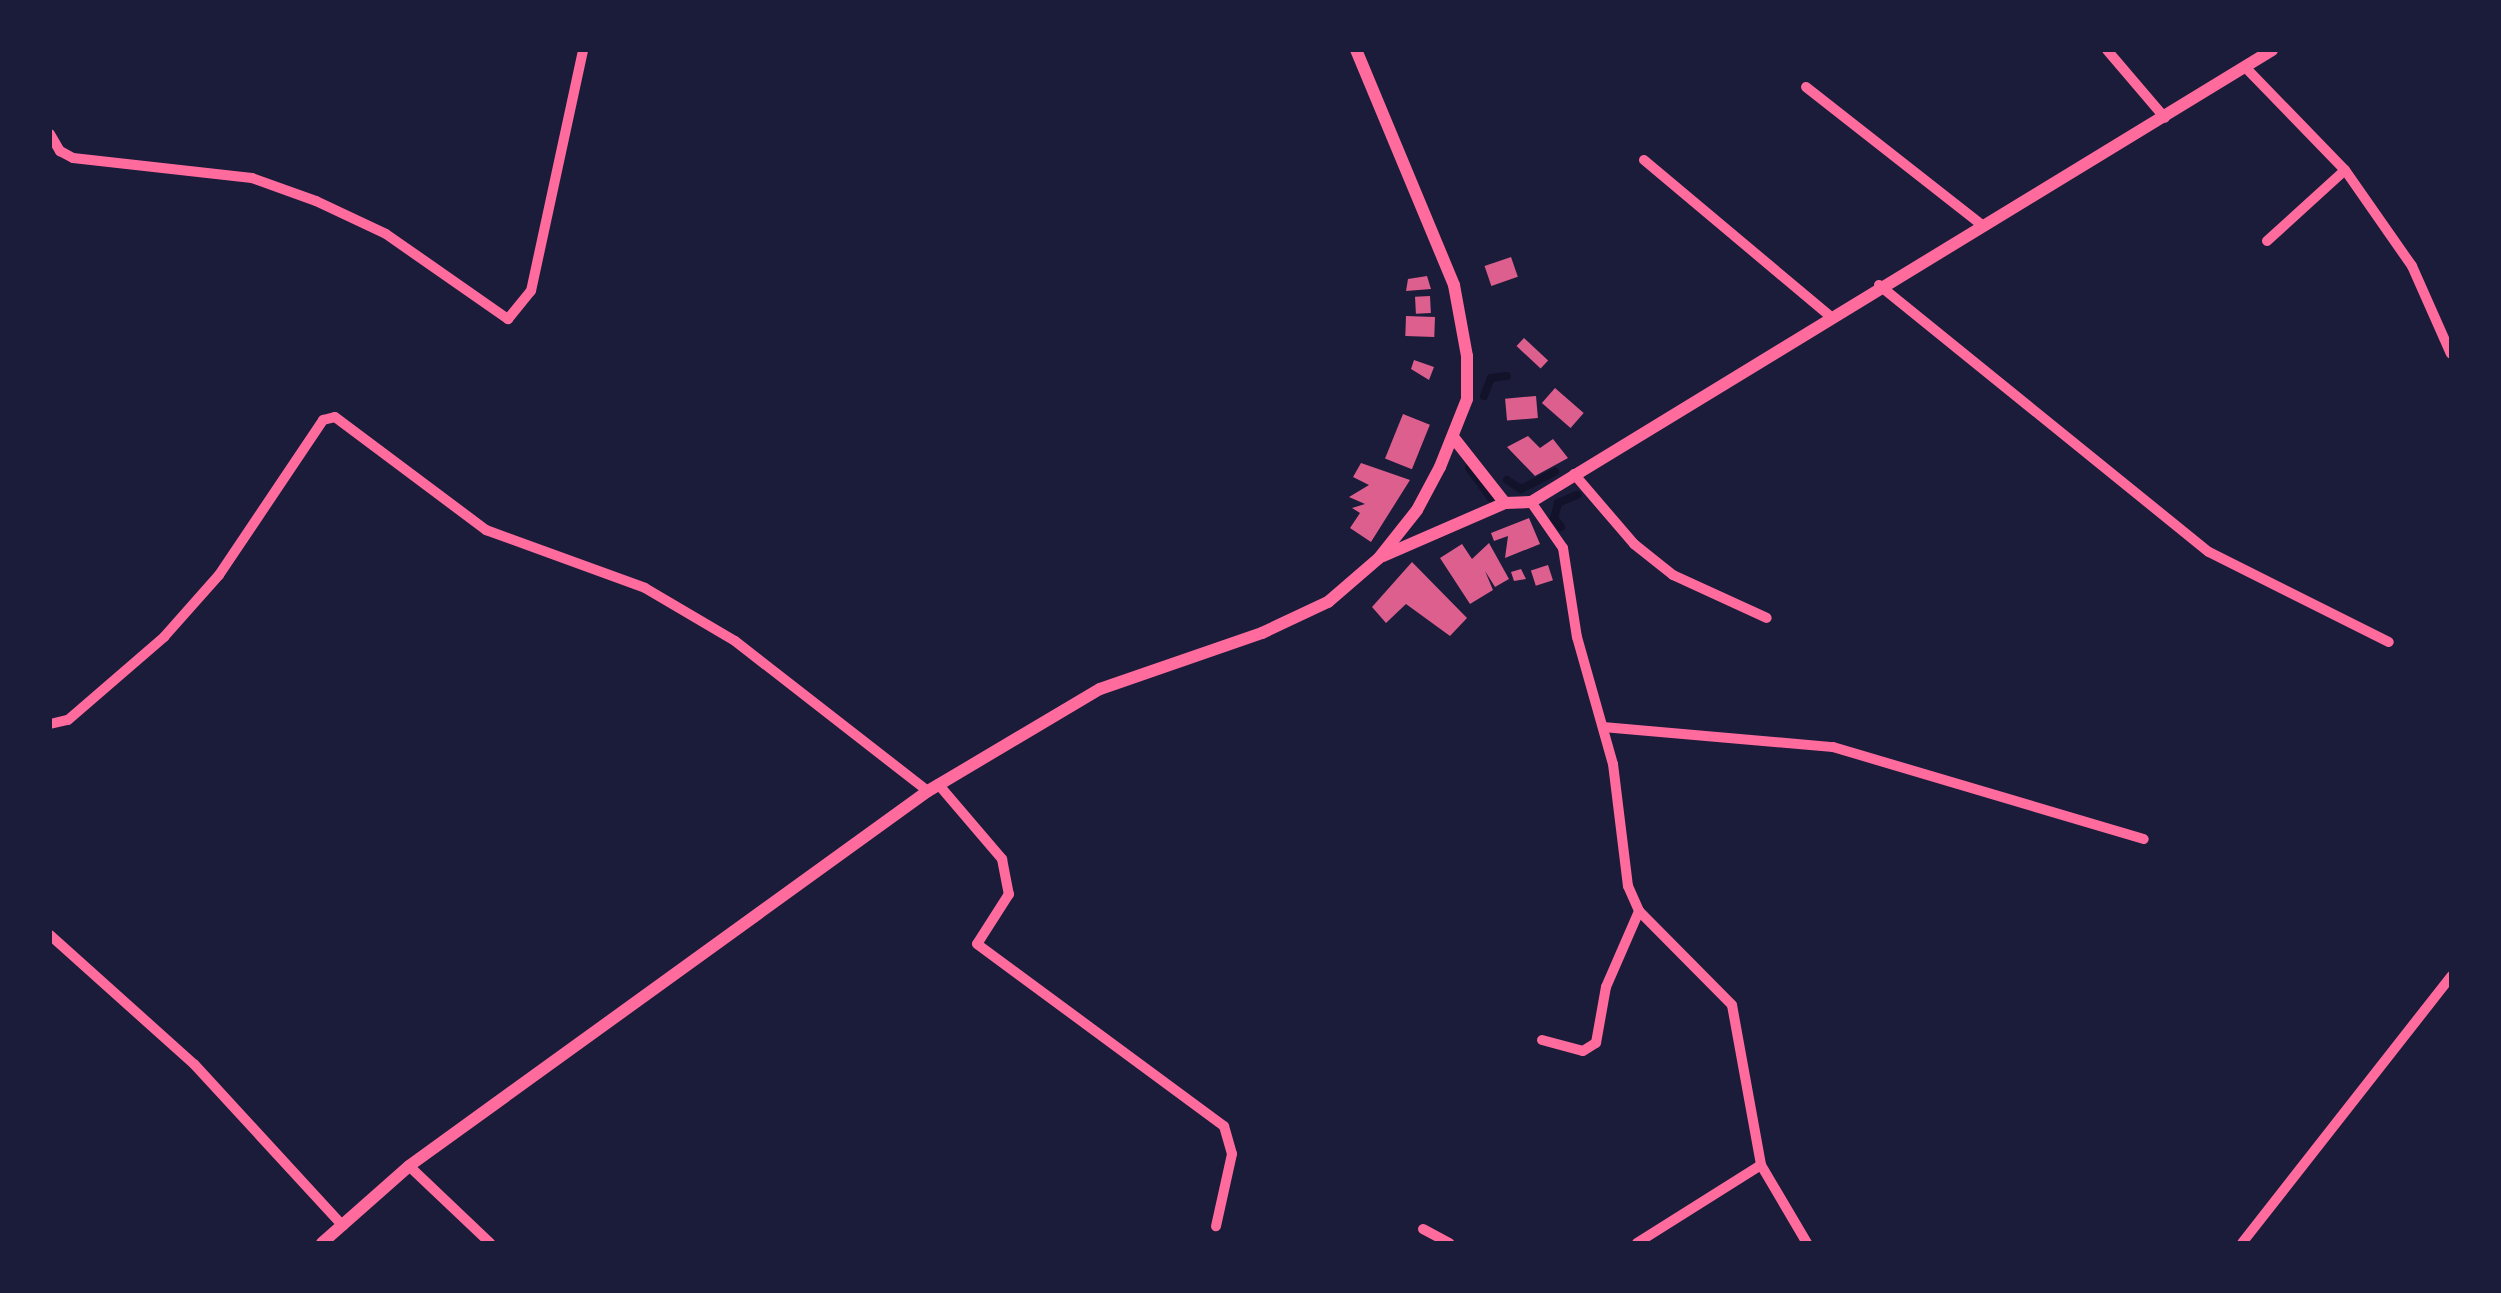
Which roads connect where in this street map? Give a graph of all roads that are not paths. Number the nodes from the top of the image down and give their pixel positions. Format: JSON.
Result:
{"nodes":[{"id":1,"x":582,"y":50,"type":"edge"},
{"id":2,"x":1356,"y":50,"type":"edge"},
{"id":3,"x":2107,"y":50,"type":"edge"},
{"id":4,"x":2272,"y":50,"type":"edge"},
{"id":5,"x":2246,"y":68,"type":"junction"},
{"id":6,"x":1806,"y":87,"type":"dead end"},
{"id":7,"x":2165,"y":118,"type":"junction"},
{"id":8,"x":50,"y":134,"type":"edge"},
{"id":9,"x":1644,"y":160,"type":"dead end"},
{"id":10,"x":2345,"y":170,"type":"junction"},
{"id":11,"x":1982,"y":224,"type":"junction"},
{"id":12,"x":2267,"y":242,"type":"dead end"},
{"id":13,"x":1879,"y":284,"type":"junction"},
{"id":14,"x":1829,"y":315,"type":"junction"},
{"id":15,"x":2451,"y":354,"type":"edge"},
{"id":16,"x":1453,"y":437,"type":"junction"},
{"id":17,"x":1574,"y":474,"type":"junction"},
{"id":18,"x":1531,"y":502,"type":"junction"},
{"id":19,"x":1504,"y":504,"type":"junction"},
{"id":20,"x":1380,"y":558,"type":"junction"},
{"id":21,"x":1768,"y":618,"type":"dead end"},
{"id":22,"x":2389,"y":642,"type":"dead end"},
{"id":23,"x":50,"y":724,"type":"edge"},
{"id":24,"x":1604,"y":728,"type":"junction"},
{"id":25,"x":933,"y":788,"type":"junction"},
{"id":26,"x":2144,"y":839,"type":"dead end"},
{"id":27,"x":1640,"y":912,"type":"junction"},
{"id":28,"x":50,"y":935,"type":"edge"},
{"id":29,"x":2451,"y":976,"type":"edge"},
{"id":30,"x":1542,"y":1040,"type":"dead end"},
{"id":31,"x":1761,"y":1165,"type":"junction"},
{"id":32,"x":409,"y":1166,"type":"junction"},
{"id":33,"x":343,"y":1226,"type":"junction"},
{"id":34,"x":1216,"y":1226,"type":"dead end"},
{"id":35,"x":1424,"y":1229,"type":"dead end"},
{"id":36,"x":1649,"y":1239,"type":"edge"},
{"id":37,"x":322,"y":1243,"type":"edge"},
{"id":38,"x":490,"y":1243,"type":"edge"},
{"id":39,"x":1449,"y":1243,"type":"edge"},
{"id":40,"x":1636,"y":1243,"type":"edge"},
{"id":41,"x":1807,"y":1243,"type":"edge"},
{"id":42,"x":2242,"y":1243,"type":"edge"}],
"edges":[{"from":1,"to":8,"type":"street"},
{"from":2,"to":16,"type":"street"},
{"from":3,"to":7,"type":"street"},
{"from":4,"to":5,"type":"street"},
{"from":5,"to":7,"type":"street"},
{"from":5,"to":10,"type":"street"},
{"from":6,"to":11,"type":"street"},
{"from":7,"to":11,"type":"street"},
{"from":9,"to":14,"type":"street"},
{"from":10,"to":12,"type":"street"},
{"from":10,"to":15,"type":"street"},
{"from":11,"to":13,"type":"street"},
{"from":13,"to":14,"type":"street"},
{"from":13,"to":22,"type":"street"},
{"from":14,"to":17,"type":"street"},
{"from":16,"to":19,"type":"street"},
{"from":16,"to":20,"type":"street"},
{"from":17,"to":18,"type":"street"},
{"from":17,"to":21,"type":"street"},
{"from":18,"to":19,"type":"street"},
{"from":18,"to":24,"type":"street"},
{"from":19,"to":20,"type":"street"},
{"from":20,"to":25,"type":"street"},
{"from":23,"to":25,"type":"street"},
{"from":24,"to":26,"type":"street"},
{"from":24,"to":27,"type":"street"},
{"from":25,"to":32,"type":"street"},
{"from":25,"to":34,"type":"street"},
{"from":27,"to":30,"type":"street"},
{"from":27,"to":31,"type":"street"},
{"from":28,"to":33,"type":"street"},
{"from":29,"to":42,"type":"street"},
{"from":31,"to":36,"type":"street"},
{"from":31,"to":41,"type":"street"},
{"from":32,"to":33,"type":"street"},
{"from":32,"to":38,"type":"street"},
{"from":33,"to":37,"type":"street"},
{"from":35,"to":39,"type":"street"},
{"from":36,"to":40,"type":"street"}]}
